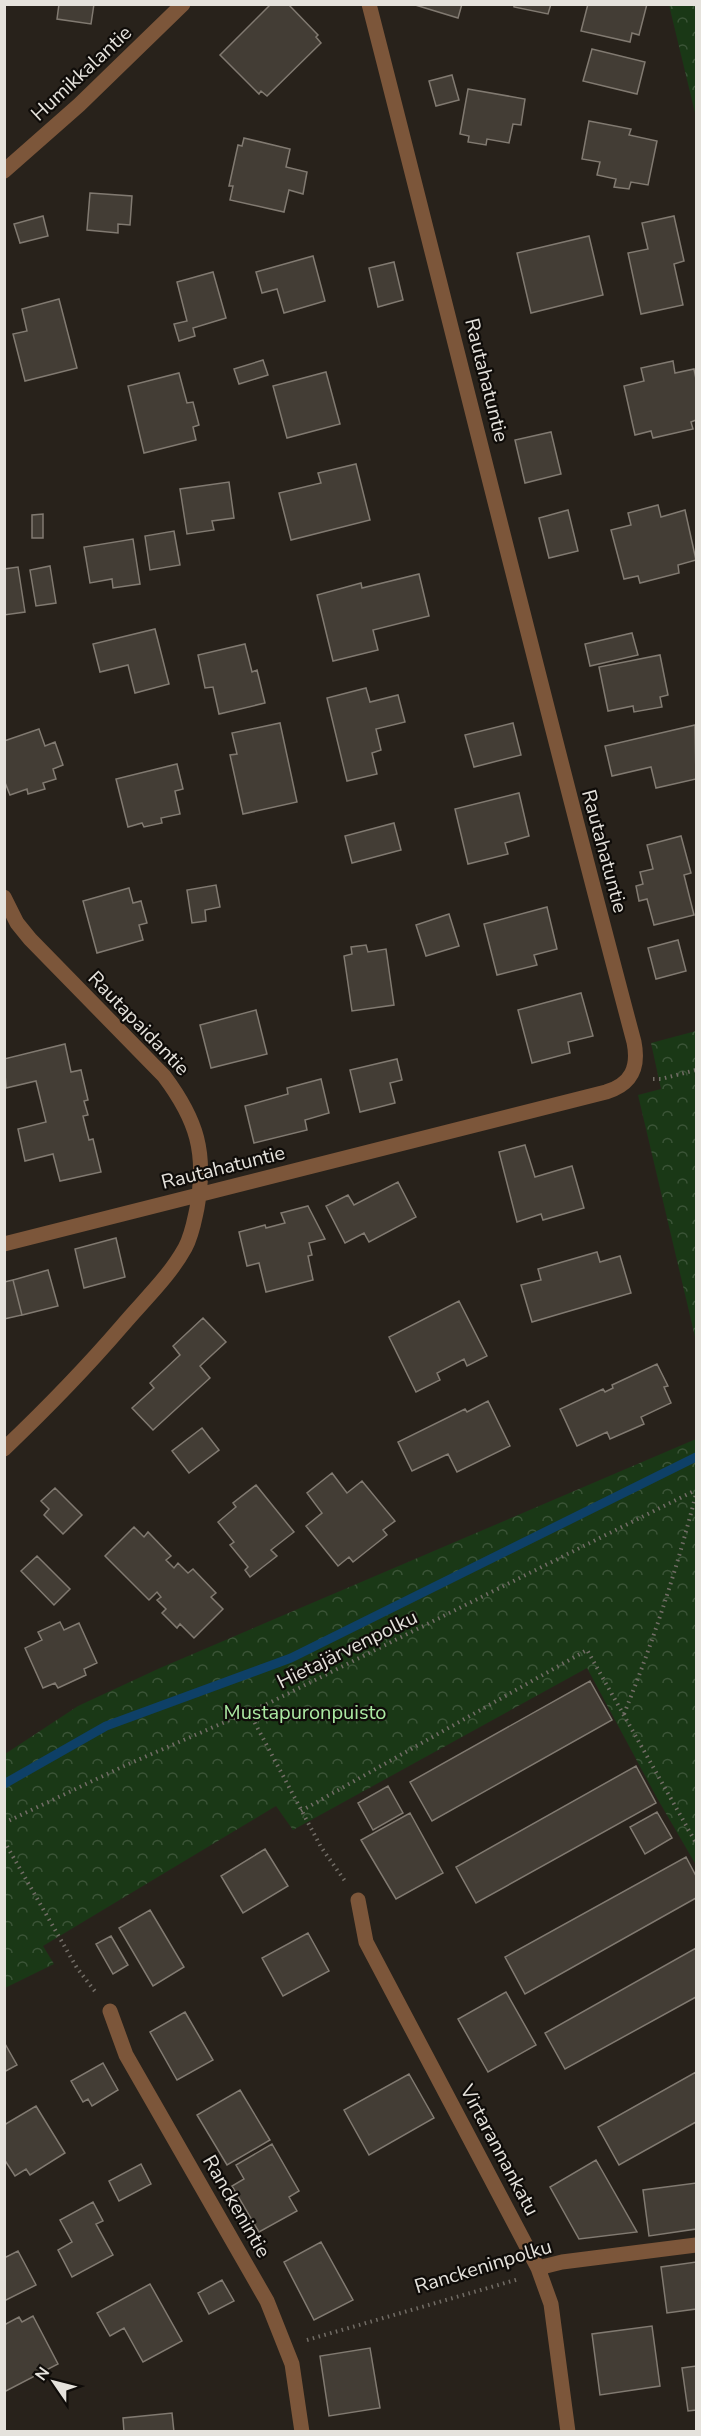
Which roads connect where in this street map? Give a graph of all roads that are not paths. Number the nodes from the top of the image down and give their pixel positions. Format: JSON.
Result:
{"nodes":[{"id":1,"x":183,"y":4,"type":"edge"},
{"id":2,"x":369,"y":4,"type":"edge"},
{"id":3,"x":4,"y":171,"type":"edge"},
{"id":4,"x":4,"y":897,"type":"edge"},
{"id":5,"x":199,"y":1195,"type":"junction"},
{"id":6,"x":4,"y":1244,"type":"edge"},
{"id":7,"x":4,"y":1449,"type":"edge"},
{"id":8,"x":358,"y":1900,"type":"road end"},
{"id":9,"x":110,"y":2012,"type":"road end"},
{"id":10,"x":696,"y":2245,"type":"edge"},
{"id":11,"x":538,"y":2268,"type":"junction"},
{"id":12,"x":302,"y":2432,"type":"edge"},
{"id":13,"x":568,"y":2432,"type":"edge"}],
"edges":[{"from":1,"to":3,"type":"street","name":"Humikkalantie"},
{"from":2,"to":5,"type":"street","name":"Rautahatuntie"},
{"from":4,"to":5,"type":"street","name":"Rautapaidantie"},
{"from":5,"to":6,"type":"street","name":"Rautahatuntie"},
{"from":5,"to":7,"type":"street","name":"Rautapaidantie"},
{"from":8,"to":11,"type":"street","name":"Virtarannankatu"},
{"from":9,"to":12,"type":"street","name":"Ranckenintie"},
{"from":10,"to":11,"type":"street","name":"Ranckeninpolku"},
{"from":11,"to":13,"type":"street","name":"Virtarannankatu"}]}
